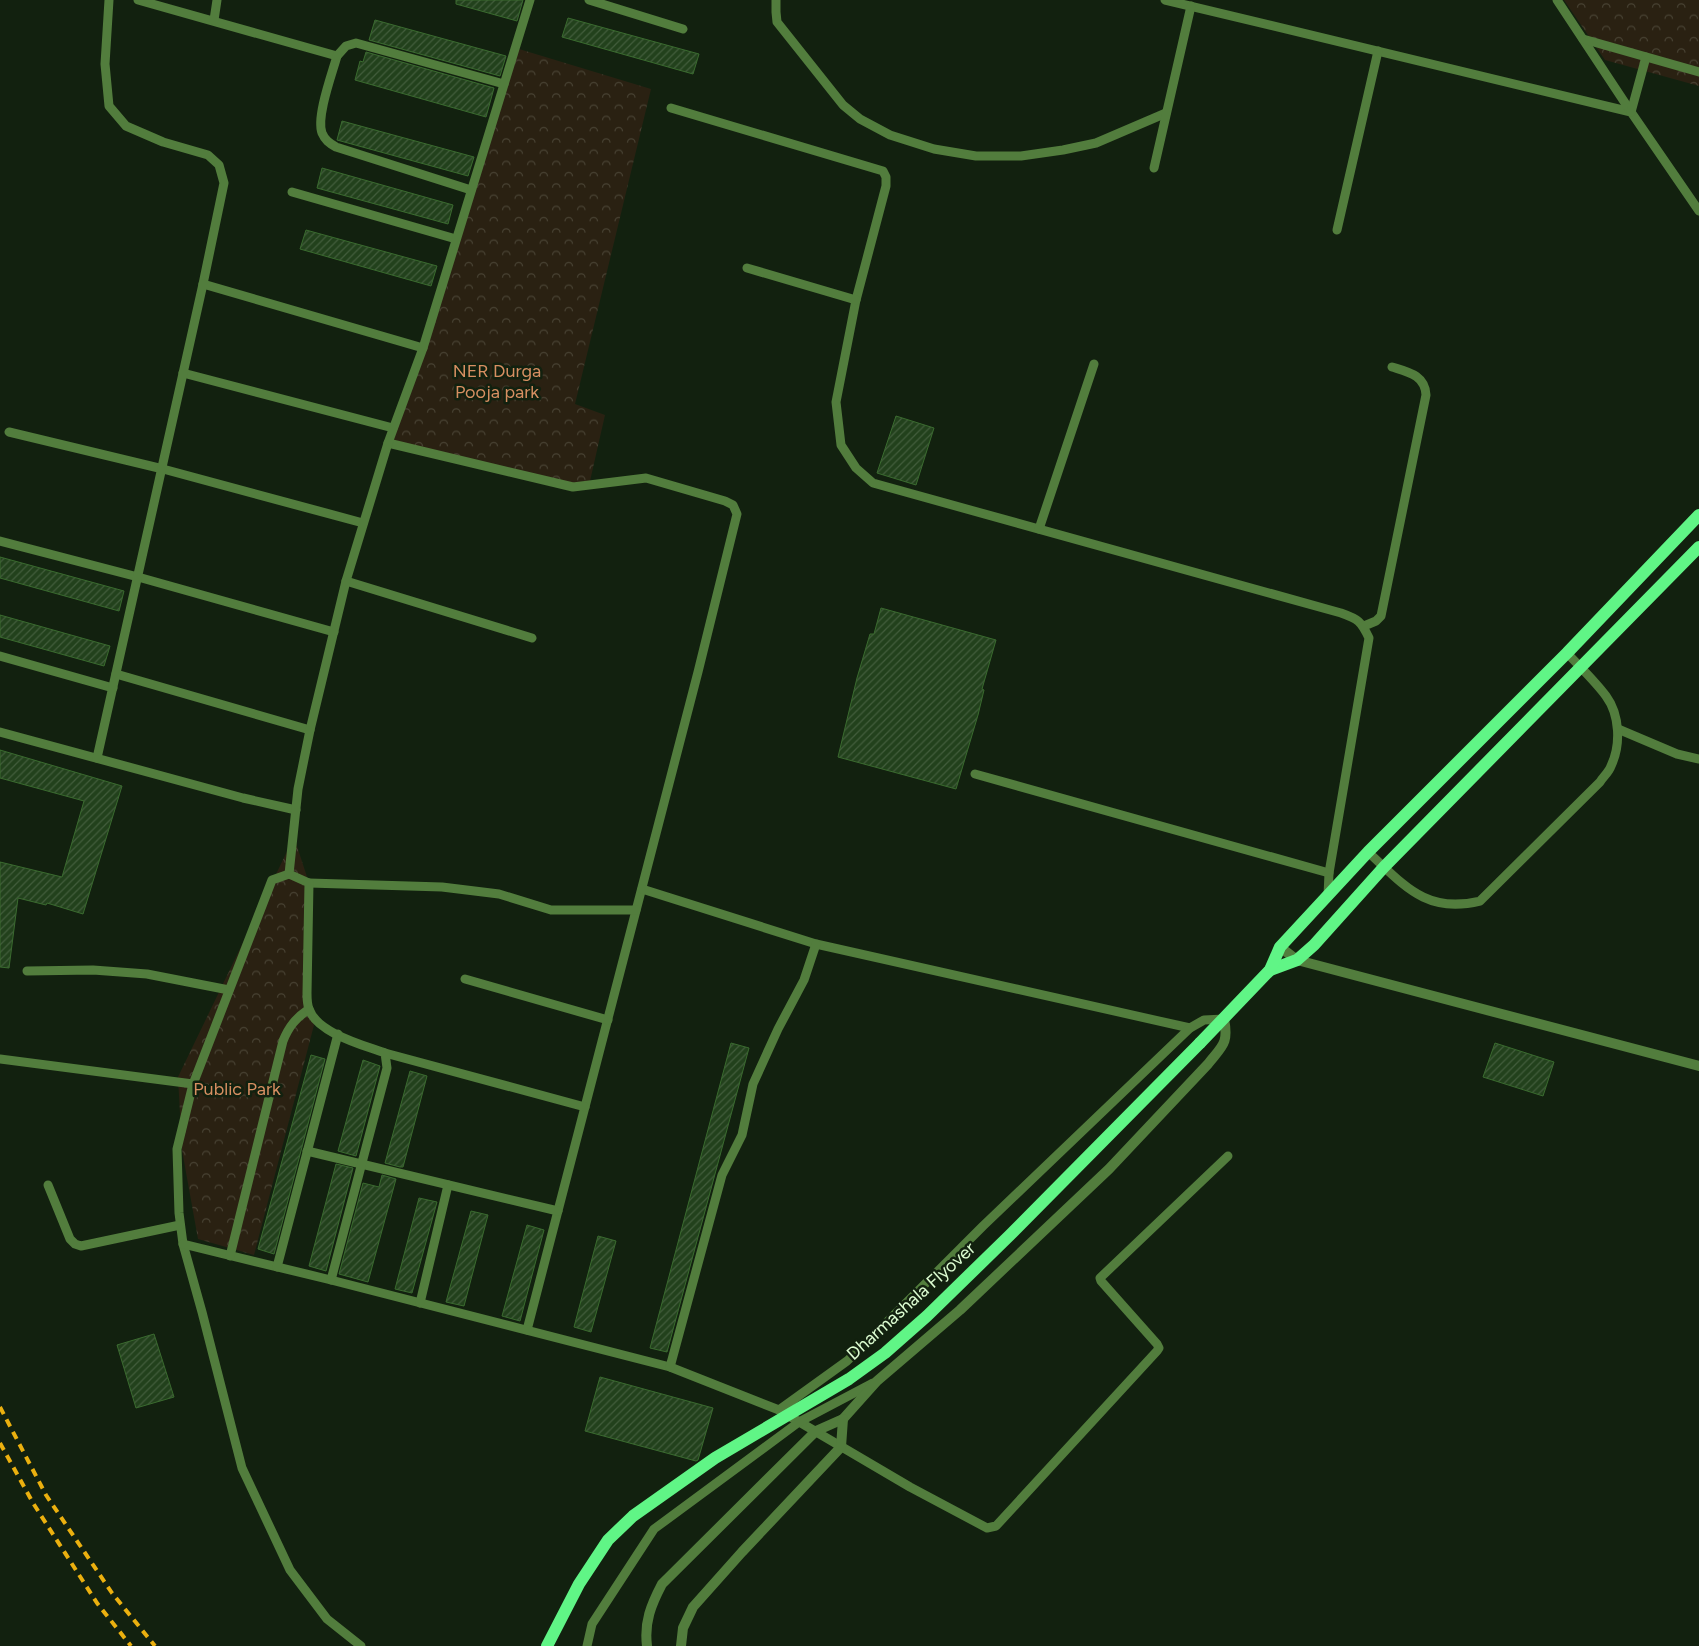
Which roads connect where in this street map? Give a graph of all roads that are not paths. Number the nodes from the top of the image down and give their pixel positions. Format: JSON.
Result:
{"nodes":[{"id":1,"x":109,"y":0,"type":"edge"},
{"id":2,"x":138,"y":0,"type":"edge"},
{"id":3,"x":217,"y":0,"type":"edge"},
{"id":4,"x":530,"y":0,"type":"edge"},
{"id":5,"x":589,"y":0,"type":"edge"},
{"id":6,"x":776,"y":0,"type":"edge"},
{"id":7,"x":1164,"y":0,"type":"edge"},
{"id":8,"x":1556,"y":0,"type":"edge"},
{"id":9,"x":1191,"y":6,"type":"junction"},
{"id":10,"x":214,"y":20,"type":"junction"},
{"id":11,"x":683,"y":29,"type":"dead end"},
{"id":12,"x":1583,"y":40,"type":"junction"},
{"id":13,"x":1378,"y":51,"type":"junction"},
{"id":14,"x":337,"y":56,"type":"junction"},
{"id":15,"x":1646,"y":57,"type":"junction"},
{"id":16,"x":1699,"y":72,"type":"edge"},
{"id":17,"x":504,"y":84,"type":"junction"},
{"id":18,"x":671,"y":108,"type":"dead end"},
{"id":19,"x":1631,"y":112,"type":"junction"},
{"id":20,"x":1166,"y":113,"type":"junction"},
{"id":21,"x":1154,"y":168,"type":"dead end"},
{"id":22,"x":471,"y":190,"type":"junction"},
{"id":23,"x":292,"y":192,"type":"dead end"},
{"id":24,"x":1699,"y":211,"type":"edge"},
{"id":25,"x":1337,"y":230,"type":"dead end"},
{"id":26,"x":456,"y":239,"type":"junction"},
{"id":27,"x":747,"y":268,"type":"dead end"},
{"id":28,"x":203,"y":284,"type":"junction"},
{"id":29,"x":856,"y":300,"type":"junction"},
{"id":30,"x":423,"y":348,"type":"junction"},
{"id":31,"x":1094,"y":364,"type":"dead end"},
{"id":32,"x":1392,"y":368,"type":"dead end"},
{"id":33,"x":183,"y":373,"type":"junction"},
{"id":34,"x":394,"y":428,"type":"junction"},
{"id":35,"x":9,"y":432,"type":"dead end"},
{"id":36,"x":388,"y":444,"type":"junction"},
{"id":37,"x":163,"y":469,"type":"junction"},
{"id":38,"x":1699,"y":515,"type":"edge"},
{"id":39,"x":363,"y":523,"type":"junction"},
{"id":40,"x":1039,"y":529,"type":"junction"},
{"id":41,"x":0,"y":542,"type":"edge"},
{"id":42,"x":1699,"y":547,"type":"edge"},
{"id":43,"x":138,"y":577,"type":"junction"},
{"id":44,"x":346,"y":581,"type":"junction"},
{"id":45,"x":1364,"y":626,"type":"junction"},
{"id":46,"x":334,"y":632,"type":"junction"},
{"id":47,"x":532,"y":638,"type":"dead end"},
{"id":48,"x":1567,"y":653,"type":"junction"},
{"id":49,"x":0,"y":656,"type":"edge"},
{"id":50,"x":1581,"y":668,"type":"junction"},
{"id":51,"x":116,"y":674,"type":"junction"},
{"id":52,"x":113,"y":688,"type":"junction"},
{"id":53,"x":1618,"y":729,"type":"junction"},
{"id":54,"x":310,"y":730,"type":"junction"},
{"id":55,"x":0,"y":732,"type":"edge"},
{"id":56,"x":97,"y":758,"type":"junction"},
{"id":57,"x":1699,"y":759,"type":"edge"},
{"id":58,"x":975,"y":774,"type":"dead end"},
{"id":59,"x":296,"y":810,"type":"junction"},
{"id":60,"x":1368,"y":852,"type":"junction"},
{"id":61,"x":1384,"y":867,"type":"junction"},
{"id":62,"x":1330,"y":873,"type":"junction"},
{"id":63,"x":290,"y":874,"type":"junction"},
{"id":64,"x":310,"y":883,"type":"junction"},
{"id":65,"x":642,"y":889,"type":"junction"},
{"id":66,"x":1328,"y":896,"type":"junction"},
{"id":67,"x":636,"y":910,"type":"junction"},
{"id":68,"x":816,"y":944,"type":"junction"},
{"id":69,"x":1280,"y":947,"type":"junction"},
{"id":70,"x":1297,"y":960,"type":"junction"},
{"id":71,"x":1270,"y":970,"type":"junction"},
{"id":72,"x":27,"y":971,"type":"dead end"},
{"id":73,"x":465,"y":980,"type":"dead end"},
{"id":74,"x":229,"y":990,"type":"junction"},
{"id":75,"x":309,"y":1009,"type":"junction"},
{"id":76,"x":1224,"y":1019,"type":"junction"},
{"id":77,"x":608,"y":1020,"type":"junction"},
{"id":78,"x":1190,"y":1028,"type":"junction"},
{"id":79,"x":338,"y":1034,"type":"junction"},
{"id":80,"x":385,"y":1053,"type":"junction"},
{"id":81,"x":0,"y":1059,"type":"edge"},
{"id":82,"x":1699,"y":1066,"type":"edge"},
{"id":83,"x":192,"y":1084,"type":"junction"},
{"id":84,"x":585,"y":1107,"type":"junction"},
{"id":85,"x":306,"y":1151,"type":"junction"},
{"id":86,"x":1228,"y":1156,"type":"dead end"},
{"id":87,"x":362,"y":1163,"type":"junction"},
{"id":88,"x":48,"y":1185,"type":"dead end"},
{"id":89,"x":448,"y":1185,"type":"junction"},
{"id":90,"x":558,"y":1211,"type":"junction"},
{"id":91,"x":180,"y":1225,"type":"junction"},
{"id":92,"x":182,"y":1244,"type":"junction"},
{"id":93,"x":230,"y":1256,"type":"junction"},
{"id":94,"x":277,"y":1267,"type":"junction"},
{"id":95,"x":331,"y":1280,"type":"junction"},
{"id":96,"x":420,"y":1303,"type":"junction"},
{"id":97,"x":527,"y":1330,"type":"junction"},
{"id":98,"x":670,"y":1367,"type":"junction"},
{"id":99,"x":877,"y":1381,"type":"junction"},
{"id":100,"x":779,"y":1410,"type":"junction"},
{"id":101,"x":842,"y":1419,"type":"junction"},
{"id":102,"x":799,"y":1422,"type":"junction"},
{"id":103,"x":816,"y":1431,"type":"junction"},
{"id":104,"x":842,"y":1447,"type":"junction"},
{"id":105,"x":361,"y":1646,"type":"edge"},
{"id":106,"x":547,"y":1646,"type":"edge"},
{"id":107,"x":587,"y":1646,"type":"edge"},
{"id":108,"x":647,"y":1646,"type":"edge"},
{"id":109,"x":681,"y":1646,"type":"edge"}],
"edges":[{"from":1,"to":28,"type":"lane"},
{"from":2,"to":10,"type":"lane"},
{"from":3,"to":10,"type":"lane"},
{"from":4,"to":17,"type":"lane"},
{"from":5,"to":11,"type":"lane"},
{"from":6,"to":20,"type":"lane"},
{"from":7,"to":9,"type":"lane"},
{"from":8,"to":12,"type":"lane"},
{"from":9,"to":13,"type":"lane"},
{"from":9,"to":20,"type":"lane"},
{"from":10,"to":14,"type":"lane"},
{"from":12,"to":15,"type":"lane"},
{"from":12,"to":19,"type":"lane"},
{"from":13,"to":19,"type":"lane"},
{"from":13,"to":25,"type":"lane"},
{"from":14,"to":17,"type":"lane"},
{"from":14,"to":22,"type":"lane"},
{"from":15,"to":16,"type":"lane"},
{"from":15,"to":19,"type":"lane"},
{"from":17,"to":22,"type":"lane"},
{"from":18,"to":29,"type":"lane"},
{"from":19,"to":24,"type":"lane"},
{"from":20,"to":21,"type":"lane"},
{"from":22,"to":26,"type":"lane"},
{"from":23,"to":26,"type":"lane"},
{"from":26,"to":30,"type":"lane"},
{"from":27,"to":29,"type":"lane"},
{"from":28,"to":30,"type":"lane"},
{"from":28,"to":33,"type":"lane"},
{"from":29,"to":40,"type":"lane"},
{"from":30,"to":34,"type":"lane"},
{"from":31,"to":40,"type":"lane"},
{"from":32,"to":45,"type":"lane"},
{"from":33,"to":34,"type":"lane"},
{"from":33,"to":37,"type":"lane"},
{"from":34,"to":36,"type":"lane"},
{"from":35,"to":37,"type":"lane"},
{"from":36,"to":39,"type":"lane"},
{"from":36,"to":65,"type":"lane"},
{"from":37,"to":39,"type":"lane"},
{"from":37,"to":43,"type":"lane"},
{"from":38,"to":48,"type":"main road"},
{"from":39,"to":44,"type":"lane"},
{"from":40,"to":45,"type":"lane"},
{"from":41,"to":43,"type":"lane"},
{"from":42,"to":50,"type":"main road"},
{"from":43,"to":46,"type":"lane"},
{"from":43,"to":51,"type":"lane"},
{"from":44,"to":46,"type":"lane"},
{"from":44,"to":47,"type":"lane"},
{"from":45,"to":62,"type":"lane"},
{"from":46,"to":54,"type":"lane"},
{"from":48,"to":50,"type":"lane"},
{"from":48,"to":60,"type":"main road"},
{"from":49,"to":52,"type":"lane"},
{"from":50,"to":53,"type":"lane"},
{"from":50,"to":61,"type":"main road"},
{"from":51,"to":52,"type":"lane"},
{"from":51,"to":54,"type":"lane"},
{"from":52,"to":56,"type":"lane"},
{"from":53,"to":57,"type":"lane"},
{"from":53,"to":61,"type":"lane"},
{"from":54,"to":59,"type":"lane"},
{"from":55,"to":56,"type":"lane"},
{"from":56,"to":59,"type":"lane"},
{"from":58,"to":62,"type":"lane"},
{"from":59,"to":63,"type":"lane"},
{"from":60,"to":61,"type":"lane"},
{"from":60,"to":66,"type":"main road"},
{"from":61,"to":70,"type":"main road"},
{"from":62,"to":66,"type":"lane"},
{"from":63,"to":64,"type":"lane"},
{"from":63,"to":74,"type":"lane"},
{"from":64,"to":67,"type":"lane"},
{"from":64,"to":75,"type":"lane"},
{"from":65,"to":67,"type":"lane"},
{"from":65,"to":68,"type":"lane"},
{"from":66,"to":69,"type":"main road"},
{"from":67,"to":77,"type":"lane"},
{"from":68,"to":78,"type":"lane"},
{"from":68,"to":98,"type":"lane"},
{"from":69,"to":70,"type":"street"},
{"from":69,"to":71,"type":"main road"},
{"from":70,"to":71,"type":"main road"},
{"from":70,"to":82,"type":"street"},
{"from":71,"to":76,"type":"main road","name":"Dharmashala Flyover"},
{"from":72,"to":74,"type":"lane"},
{"from":73,"to":77,"type":"lane"},
{"from":74,"to":83,"type":"lane"},
{"from":75,"to":79,"type":"lane"},
{"from":75,"to":93,"type":"lane"},
{"from":76,"to":78,"type":"lane"},
{"from":76,"to":99,"type":"street"},
{"from":76,"to":106,"type":"main road","name":"Dharmashala Flyover","bridge":true},
{"from":77,"to":84,"type":"lane"},
{"from":78,"to":100,"type":"lane"},
{"from":79,"to":80,"type":"lane"},
{"from":79,"to":85,"type":"lane"},
{"from":80,"to":84,"type":"lane"},
{"from":80,"to":87,"type":"lane"},
{"from":81,"to":83,"type":"lane"},
{"from":83,"to":91,"type":"lane"},
{"from":84,"to":90,"type":"lane"},
{"from":85,"to":87,"type":"lane"},
{"from":85,"to":94,"type":"lane"},
{"from":86,"to":104,"type":"lane"},
{"from":87,"to":89,"type":"lane"},
{"from":87,"to":95,"type":"lane"},
{"from":88,"to":91,"type":"lane"},
{"from":89,"to":90,"type":"lane"},
{"from":89,"to":96,"type":"lane"},
{"from":90,"to":97,"type":"lane"},
{"from":91,"to":92,"type":"lane"},
{"from":92,"to":93,"type":"lane"},
{"from":92,"to":105,"type":"lane"},
{"from":93,"to":94,"type":"lane"},
{"from":94,"to":95,"type":"lane"},
{"from":95,"to":96,"type":"lane"},
{"from":96,"to":97,"type":"lane"},
{"from":97,"to":98,"type":"lane"},
{"from":98,"to":100,"type":"lane"},
{"from":99,"to":101,"type":"street"},
{"from":99,"to":102,"type":"lane"},
{"from":100,"to":102,"type":"lane"},
{"from":101,"to":103,"type":"street"},
{"from":101,"to":104,"type":"street"},
{"from":102,"to":103,"type":"lane"},
{"from":102,"to":107,"type":"lane"},
{"from":103,"to":104,"type":"lane"},
{"from":103,"to":108,"type":"street"},
{"from":104,"to":109,"type":"street"}]}
